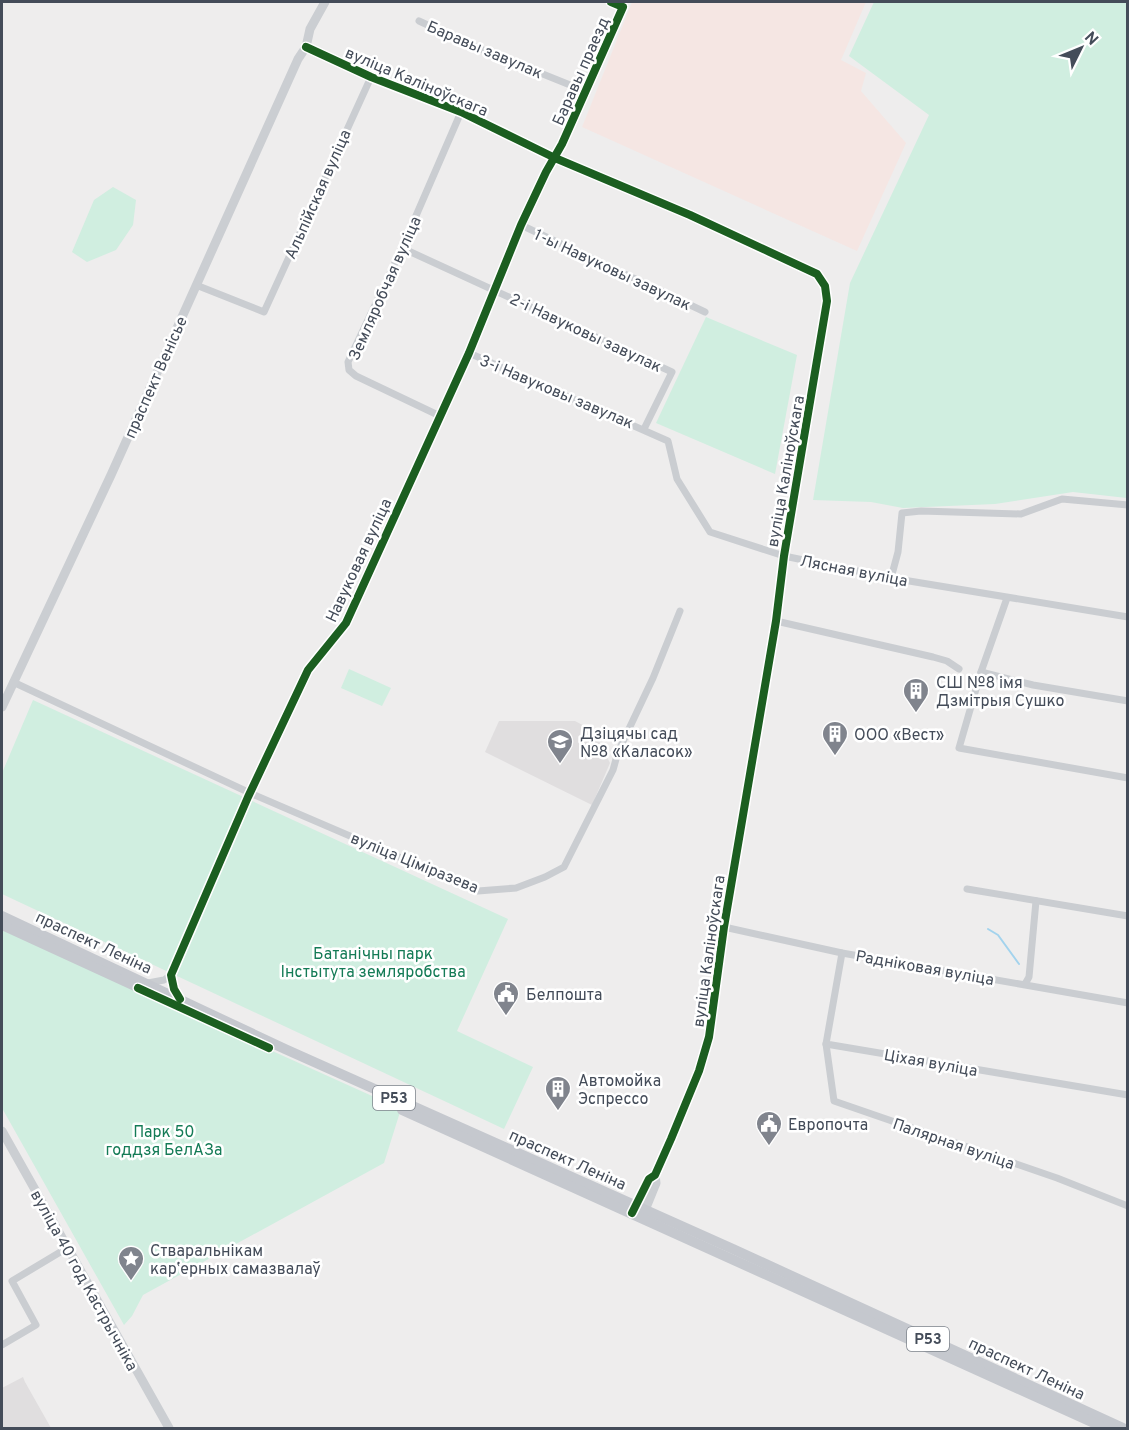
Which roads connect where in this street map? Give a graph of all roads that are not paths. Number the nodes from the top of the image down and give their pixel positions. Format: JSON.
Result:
{"nodes":[{"id":1,"x":325,"y":2,"type":"edge"},
{"id":2,"x":611,"y":2,"type":"edge"},
{"id":3,"x":419,"y":21,"type":"dead end"},
{"id":4,"x":306,"y":46,"type":"junction"},
{"id":5,"x":371,"y":77,"type":"junction"},
{"id":6,"x":585,"y":91,"type":"junction"},
{"id":7,"x":461,"y":112,"type":"junction"},
{"id":8,"x":555,"y":158,"type":"junction"},
{"id":9,"x":521,"y":225,"type":"junction"},
{"id":10,"x":402,"y":248,"type":"junction"},
{"id":11,"x":196,"y":285,"type":"junction"},
{"id":12,"x":495,"y":290,"type":"junction"},
{"id":13,"x":705,"y":312,"type":"dead end"},
{"id":14,"x":469,"y":353,"type":"junction"},
{"id":15,"x":440,"y":416,"type":"junction"},
{"id":16,"x":644,"y":429,"type":"junction"},
{"id":17,"x":1128,"y":505,"type":"edge"},
{"id":18,"x":784,"y":556,"type":"junction"},
{"id":19,"x":891,"y":578,"type":"junction"},
{"id":20,"x":1006,"y":597,"type":"junction"},
{"id":21,"x":680,"y":611,"type":"dead end"},
{"id":22,"x":1128,"y":617,"type":"edge"},
{"id":23,"x":776,"y":621,"type":"junction"},
{"id":24,"x":959,"y":669,"type":"dead end"},
{"id":25,"x":981,"y":672,"type":"junction"},
{"id":26,"x":13,"y":682,"type":"junction"},
{"id":27,"x":1128,"y":701,"type":"edge"},
{"id":28,"x":2,"y":707,"type":"edge"},
{"id":29,"x":1128,"y":778,"type":"edge"},
{"id":30,"x":250,"y":793,"type":"junction"},
{"id":31,"x":967,"y":889,"type":"dead end"},
{"id":32,"x":1036,"y":901,"type":"junction"},
{"id":33,"x":2,"y":916,"type":"edge"},
{"id":34,"x":1128,"y":916,"type":"edge"},
{"id":35,"x":2,"y":925,"type":"edge"},
{"id":36,"x":724,"y":927,"type":"junction"},
{"id":37,"x":842,"y":953,"type":"junction"},
{"id":38,"x":171,"y":975,"type":"junction"},
{"id":39,"x":146,"y":983,"type":"junction"},
{"id":40,"x":1025,"y":984,"type":"junction"},
{"id":41,"x":180,"y":999,"type":"junction"},
{"id":42,"x":1128,"y":1003,"type":"edge"},
{"id":43,"x":826,"y":1044,"type":"junction"},
{"id":44,"x":1128,"y":1095,"type":"edge"},
{"id":45,"x":2,"y":1131,"type":"edge"},
{"id":46,"x":1128,"y":1206,"type":"edge"},
{"id":47,"x":639,"y":1212,"type":"junction"},
{"id":48,"x":68,"y":1248,"type":"junction"},
{"id":49,"x":2,"y":1345,"type":"edge"},
{"id":50,"x":169,"y":1428,"type":"edge"},
{"id":51,"x":1105,"y":1428,"type":"edge"},
{"id":52,"x":1123,"y":1428,"type":"edge"}],
"edges":[{"from":1,"to":4,"type":"street","name":"праспект Венісье"},
{"from":2,"to":6,"type":"street","name":"Баравы праезд"},
{"from":3,"to":6,"type":"street","name":"Баравы завулак"},
{"from":4,"to":5,"type":"street","name":"вуліца Каліноўскага"},
{"from":4,"to":11,"type":"street","name":"праспект Венісье"},
{"from":5,"to":7,"type":"street","name":"вуліца Каліноўскага"},
{"from":5,"to":11,"type":"street","name":"Альпійская вуліца"},
{"from":6,"to":8,"type":"street","name":"Баравы праезд"},
{"from":7,"to":8,"type":"street","name":"вуліца Каліноўскага"},
{"from":7,"to":10,"type":"street","name":"Земляробчая вуліца"},
{"from":8,"to":9,"type":"street","name":"Навуковая вуліца"},
{"from":8,"to":18,"type":"street","name":"вуліца Каліноўскага"},
{"from":9,"to":12,"type":"street","name":"Навуковая вуліца"},
{"from":9,"to":13,"type":"street","name":"1-ы Навуковы завулак"},
{"from":10,"to":12,"type":"street","name":"2-і Навуковы завулак"},
{"from":10,"to":15,"type":"street","name":"Земляробчая вуліца"},
{"from":11,"to":26,"type":"street","name":"праспект Венісье"},
{"from":12,"to":14,"type":"street","name":"Навуковая вуліца"},
{"from":12,"to":16,"type":"street","name":"2-і Навуковы завулак"},
{"from":14,"to":15,"type":"street","name":"Навуковая вуліца"},
{"from":14,"to":16,"type":"street","name":"3-і Навуковы завулак"},
{"from":15,"to":30,"type":"street","name":"Навуковая вуліца"},
{"from":16,"to":18,"type":"street","name":"Лясная вуліца"},
{"from":17,"to":19,"type":"street"},
{"from":18,"to":19,"type":"street","name":"Лясная вуліца"},
{"from":18,"to":23,"type":"street","name":"вуліца Каліноўскага"},
{"from":19,"to":20,"type":"street","name":"Лясная вуліца"},
{"from":20,"to":22,"type":"street","name":"Лясная вуліца"},
{"from":20,"to":25,"type":"street"},
{"from":21,"to":30,"type":"street","name":"вуліца Ціміразева"},
{"from":23,"to":24,"type":"street"},
{"from":23,"to":36,"type":"street","name":"вуліца Каліноўскага"},
{"from":25,"to":27,"type":"street"},
{"from":25,"to":29,"type":"street"},
{"from":26,"to":28,"type":"street","name":"праспект Венісье"},
{"from":26,"to":30,"type":"street","name":"вуліца Ціміразева"},
{"from":30,"to":38,"type":"street","name":"Навуковая вуліца"},
{"from":31,"to":32,"type":"street"},
{"from":32,"to":34,"type":"street"},
{"from":32,"to":40,"type":"street"},
{"from":33,"to":39,"type":"main road","name":"праспект Леніна","number":"Р53"},
{"from":35,"to":47,"type":"main road","name":"праспект Леніна","number":"Р53"},
{"from":36,"to":37,"type":"street","name":"Радніковая вуліца"},
{"from":36,"to":47,"type":"street","name":"вуліца Каліноўскага"},
{"from":37,"to":40,"type":"street","name":"Радніковая вуліца"},
{"from":37,"to":43,"type":"street"},
{"from":38,"to":39,"type":"street"},
{"from":38,"to":41,"type":"street"},
{"from":39,"to":41,"type":"main road","name":"праспект Леніна","number":"Р53"},
{"from":40,"to":42,"type":"street","name":"Радніковая вуліца"},
{"from":41,"to":47,"type":"main road","name":"праспект Леніна","number":"Р53"},
{"from":43,"to":44,"type":"street","name":"Ціхая вуліца"},
{"from":43,"to":46,"type":"street","name":"Палярная вуліца"},
{"from":45,"to":48,"type":"street","name":"вуліца 40 год Кастрычніка"},
{"from":47,"to":51,"type":"main road","name":"праспект Леніна","number":"Р53"},
{"from":47,"to":52,"type":"main road","name":"праспект Леніна","number":"Р53"},
{"from":48,"to":49,"type":"street"},
{"from":48,"to":50,"type":"street","name":"вуліца 40 год Кастрычніка"}]}
